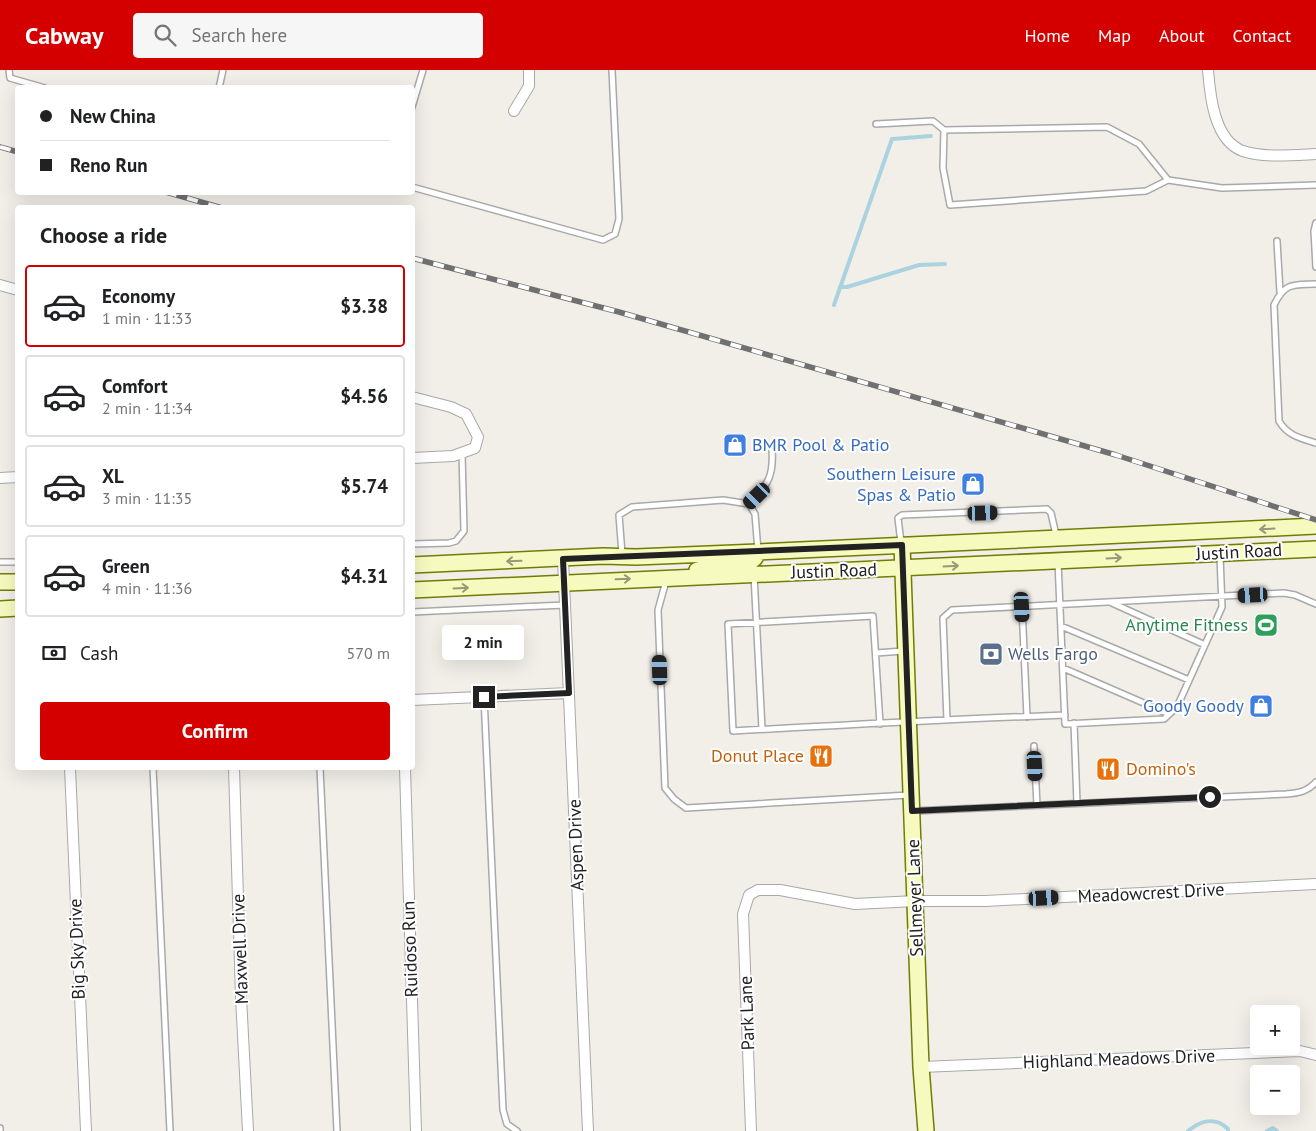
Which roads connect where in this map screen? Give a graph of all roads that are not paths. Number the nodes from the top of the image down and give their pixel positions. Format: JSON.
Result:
{"nodes":[{"id":1,"x":9,"y":70,"type":"edge"},
{"id":2,"x":223,"y":70,"type":"edge"},
{"id":3,"x":422,"y":70,"type":"edge"},
{"id":4,"x":530,"y":70,"type":"edge"},
{"id":5,"x":612,"y":70,"type":"edge"},
{"id":6,"x":1208,"y":70,"type":"edge"},
{"id":7,"x":34,"y":85,"type":"edge"},
{"id":8,"x":220,"y":85,"type":"edge"},
{"id":9,"x":415,"y":96,"type":"edge"},
{"id":10,"x":514,"y":111,"type":"dead end"},
{"id":11,"x":876,"y":124,"type":"dead end"},
{"id":12,"x":944,"y":130,"type":"junction"},
{"id":13,"x":1316,"y":154,"type":"edge"},
{"id":14,"x":1168,"y":180,"type":"junction"},
{"id":15,"x":1316,"y":185,"type":"edge"},
{"id":16,"x":415,"y":188,"type":"edge"},
{"id":17,"x":1316,"y":223,"type":"edge"},
{"id":18,"x":1277,"y":241,"type":"dead end"},
{"id":19,"x":1316,"y":267,"type":"edge"},
{"id":20,"x":1316,"y":284,"type":"edge"},
{"id":21,"x":0,"y":285,"type":"edge"},
{"id":22,"x":15,"y":289,"type":"edge"},
{"id":23,"x":1280,"y":292,"type":"junction"},
{"id":24,"x":415,"y":398,"type":"edge"},
{"id":25,"x":1316,"y":443,"type":"edge"},
{"id":26,"x":772,"y":449,"type":"dead end"},
{"id":27,"x":462,"y":453,"type":"junction"},
{"id":28,"x":415,"y":458,"type":"edge"},
{"id":29,"x":15,"y":477,"type":"edge"},
{"id":30,"x":0,"y":478,"type":"edge"},
{"id":31,"x":749,"y":504,"type":"junction"},
{"id":32,"x":1316,"y":526,"type":"edge"},
{"id":33,"x":1057,"y":538,"type":"junction"},
{"id":34,"x":415,"y":544,"type":"edge"},
{"id":35,"x":902,"y":545,"type":"junction"},
{"id":36,"x":1316,"y":548,"type":"edge"},
{"id":37,"x":758,"y":552,"type":"junction"},
{"id":38,"x":1220,"y":553,"type":"junction"},
{"id":39,"x":622,"y":557,"type":"junction"},
{"id":40,"x":563,"y":559,"type":"junction"},
{"id":41,"x":1058,"y":561,"type":"junction"},
{"id":42,"x":0,"y":562,"type":"edge"},
{"id":43,"x":15,"y":562,"type":"edge"},
{"id":44,"x":415,"y":565,"type":"edge"},
{"id":45,"x":903,"y":568,"type":"junction"},
{"id":46,"x":754,"y":575,"type":"junction"},
{"id":47,"x":667,"y":578,"type":"junction"},
{"id":48,"x":0,"y":582,"type":"edge"},
{"id":49,"x":15,"y":582,"type":"edge"},
{"id":50,"x":564,"y":583,"type":"junction"},
{"id":51,"x":415,"y":590,"type":"edge"},
{"id":52,"x":1222,"y":596,"type":"junction"},
{"id":53,"x":1110,"y":602,"type":"junction"},
{"id":54,"x":1316,"y":604,"type":"edge"},
{"id":55,"x":566,"y":605,"type":"junction"},
{"id":56,"x":1060,"y":605,"type":"junction"},
{"id":57,"x":1022,"y":607,"type":"junction"},
{"id":58,"x":15,"y":608,"type":"edge"},
{"id":59,"x":0,"y":609,"type":"edge"},
{"id":60,"x":415,"y":612,"type":"edge"},
{"id":61,"x":756,"y":622,"type":"junction"},
{"id":62,"x":1061,"y":626,"type":"junction"},
{"id":63,"x":1205,"y":645,"type":"junction"},
{"id":64,"x":906,"y":651,"type":"junction"},
{"id":65,"x":876,"y":653,"type":"junction"},
{"id":66,"x":1063,"y":668,"type":"junction"},
{"id":67,"x":1189,"y":680,"type":"junction"},
{"id":68,"x":569,"y":693,"type":"junction"},
{"id":69,"x":484,"y":697,"type":"junction"},
{"id":70,"x":415,"y":700,"type":"edge"},
{"id":71,"x":1169,"y":714,"type":"junction"},
{"id":72,"x":1065,"y":715,"type":"junction"},
{"id":73,"x":1027,"y":717,"type":"junction"},
{"id":74,"x":947,"y":720,"type":"junction"},
{"id":75,"x":909,"y":723,"type":"junction"},
{"id":76,"x":1074,"y":723,"type":"junction"},
{"id":77,"x":880,"y":724,"type":"junction"},
{"id":78,"x":762,"y":729,"type":"junction"},
{"id":79,"x":1034,"y":746,"type":"dead end"},
{"id":80,"x":70,"y":770,"type":"edge"},
{"id":81,"x":153,"y":770,"type":"edge"},
{"id":82,"x":234,"y":770,"type":"edge"},
{"id":83,"x":320,"y":770,"type":"edge"},
{"id":84,"x":404,"y":770,"type":"edge"},
{"id":85,"x":1316,"y":782,"type":"edge"},
{"id":86,"x":912,"y":795,"type":"junction"},
{"id":87,"x":1077,"y":803,"type":"junction"},
{"id":88,"x":1037,"y":805,"type":"junction"},
{"id":89,"x":912,"y":811,"type":"junction"},
{"id":90,"x":1316,"y":884,"type":"edge"},
{"id":91,"x":749,"y":895,"type":"joint"},
{"id":92,"x":916,"y":901,"type":"junction"},
{"id":93,"x":1316,"y":1055,"type":"edge"},
{"id":94,"x":921,"y":1067,"type":"junction"},
{"id":95,"x":86,"y":1131,"type":"edge"},
{"id":96,"x":170,"y":1131,"type":"edge"},
{"id":97,"x":248,"y":1131,"type":"edge"},
{"id":98,"x":337,"y":1131,"type":"edge"},
{"id":99,"x":416,"y":1131,"type":"edge"},
{"id":100,"x":517,"y":1131,"type":"edge"},
{"id":101,"x":588,"y":1131,"type":"edge"},
{"id":102,"x":751,"y":1131,"type":"edge"},
{"id":103,"x":926,"y":1131,"type":"edge"}],
"edges":[{"from":1,"to":7,"type":"lane"},
{"from":2,"to":8,"type":"lane"},
{"from":3,"to":9,"type":"lane"},
{"from":4,"to":10,"type":"street"},
{"from":5,"to":16,"type":"lane"},
{"from":6,"to":13,"type":"street"},
{"from":11,"to":12,"type":"lane"},
{"from":12,"to":14,"type":"lane"},
{"from":12,"to":14,"type":"lane"},
{"from":14,"to":15,"type":"lane"},
{"from":17,"to":19,"type":"lane"},
{"from":18,"to":23,"type":"lane"},
{"from":20,"to":23,"type":"lane"},
{"from":21,"to":22,"type":"street"},
{"from":23,"to":25,"type":"lane"},
{"from":24,"to":27,"type":"street"},
{"from":26,"to":31,"type":"lane"},
{"from":27,"to":28,"type":"street"},
{"from":27,"to":34,"type":"lane"},
{"from":29,"to":30,"type":"street"},
{"from":31,"to":37,"type":"lane"},
{"from":31,"to":39,"type":"lane"},
{"from":32,"to":33,"type":"main road","name":"Justin Road","one_way":true},
{"from":33,"to":35,"type":"main road","name":"Justin Road"},
{"from":33,"to":35,"type":"lane"},
{"from":35,"to":37,"type":"main road","name":"Justin Road"},
{"from":35,"to":45,"type":"main road","name":"Sellmeyer Lane"},
{"from":36,"to":38,"type":"main road","name":"Justin Road"},
{"from":37,"to":39,"type":"main road","name":"Justin Road"},
{"from":37,"to":47,"type":"main road"},
{"from":41,"to":38,"type":"main road","name":"Justin Road","one_way":true},
{"from":38,"to":52,"type":"lane"},
{"from":39,"to":40,"type":"main road","name":"Justin Road"},
{"from":40,"to":44,"type":"main road","name":"Justin Road","one_way":true},
{"from":40,"to":50,"type":"street","name":"Aspen Drive"},
{"from":45,"to":41,"type":"main road","name":"Justin Road","one_way":true},
{"from":41,"to":56,"type":"lane"},
{"from":42,"to":43,"type":"lane"},
{"from":45,"to":46,"type":"main road","name":"Justin Road"},
{"from":45,"to":64,"type":"main road","name":"Sellmeyer Lane"},
{"from":46,"to":47,"type":"main road","name":"Justin Road"},
{"from":46,"to":61,"type":"lane"},
{"from":50,"to":47,"type":"main road","name":"Justin Road","one_way":true},
{"from":47,"to":86,"type":"lane"},
{"from":48,"to":49,"type":"main road"},
{"from":51,"to":50,"type":"main road","name":"Justin Road","one_way":true},
{"from":50,"to":55,"type":"street","name":"Aspen Drive"},
{"from":52,"to":53,"type":"lane"},
{"from":52,"to":54,"type":"lane"},
{"from":52,"to":63,"type":"lane"},
{"from":53,"to":56,"type":"lane"},
{"from":53,"to":63,"type":"lane"},
{"from":55,"to":60,"type":"lane"},
{"from":55,"to":68,"type":"street","name":"Aspen Drive"},
{"from":56,"to":57,"type":"lane"},
{"from":56,"to":62,"type":"lane"},
{"from":57,"to":73,"type":"lane"},
{"from":57,"to":74,"type":"lane"},
{"from":58,"to":59,"type":"main road"},
{"from":61,"to":65,"type":"lane"},
{"from":61,"to":78,"type":"lane"},
{"from":61,"to":78,"type":"lane"},
{"from":62,"to":66,"type":"lane"},
{"from":62,"to":67,"type":"lane"},
{"from":63,"to":67,"type":"lane"},
{"from":64,"to":65,"type":"lane"},
{"from":64,"to":75,"type":"main road","name":"Sellmeyer Lane"},
{"from":65,"to":77,"type":"lane"},
{"from":66,"to":71,"type":"lane"},
{"from":66,"to":72,"type":"lane"},
{"from":67,"to":71,"type":"lane"},
{"from":68,"to":69,"type":"street"},
{"from":68,"to":101,"type":"street","name":"Aspen Drive"},
{"from":69,"to":70,"type":"street"},
{"from":69,"to":100,"type":"lane"},
{"from":71,"to":76,"type":"lane"},
{"from":72,"to":73,"type":"lane"},
{"from":72,"to":76,"type":"lane"},
{"from":73,"to":74,"type":"lane"},
{"from":74,"to":75,"type":"lane"},
{"from":75,"to":77,"type":"lane"},
{"from":75,"to":86,"type":"main road","name":"Sellmeyer Lane"},
{"from":76,"to":87,"type":"lane"},
{"from":77,"to":78,"type":"lane"},
{"from":79,"to":88,"type":"lane"},
{"from":80,"to":95,"type":"street","name":"Big Sky Drive"},
{"from":81,"to":96,"type":"lane"},
{"from":82,"to":97,"type":"street","name":"Maxwell Drive"},
{"from":83,"to":98,"type":"lane"},
{"from":84,"to":99,"type":"street","name":"Ruidoso Run"},
{"from":85,"to":87,"type":"lane"},
{"from":86,"to":89,"type":"main road","name":"Sellmeyer Lane"},
{"from":87,"to":88,"type":"lane"},
{"from":88,"to":89,"type":"lane"},
{"from":89,"to":92,"type":"main road","name":"Sellmeyer Lane"},
{"from":90,"to":92,"type":"street","name":"Meadowcrest Drive"},
{"from":91,"to":92,"type":"street","name":"Meadowcrest Drive"},
{"from":91,"to":102,"type":"street","name":"Park Lane"},
{"from":92,"to":94,"type":"main road","name":"Sellmeyer Lane"},
{"from":93,"to":94,"type":"street","name":"Highland Meadows Drive"},
{"from":94,"to":103,"type":"main road","name":"Sellmeyer Lane"}]}
